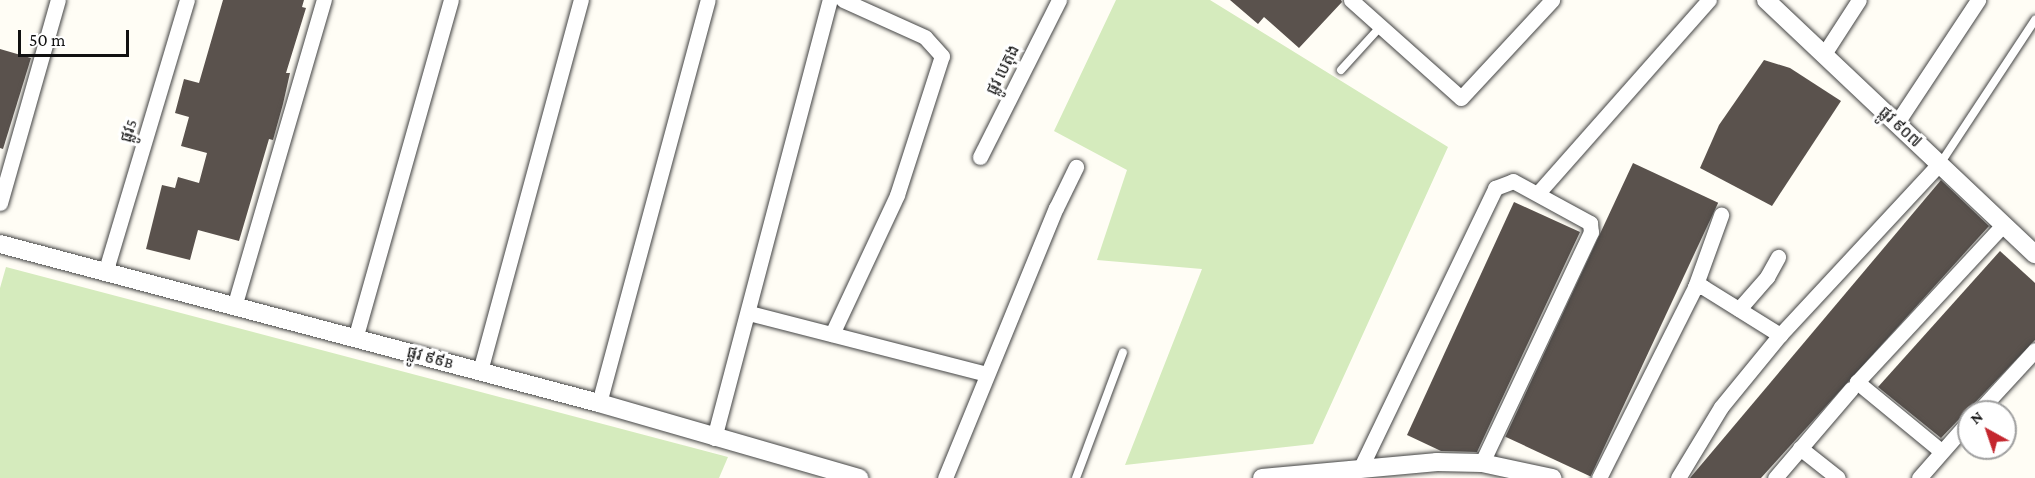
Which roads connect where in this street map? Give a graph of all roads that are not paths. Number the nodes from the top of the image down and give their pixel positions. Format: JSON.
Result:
{"nodes":[{"id":1,"x":58,"y":0,"type":"edge"},
{"id":2,"x":187,"y":0,"type":"edge"},
{"id":3,"x":324,"y":0,"type":"edge"},
{"id":4,"x":451,"y":0,"type":"edge"},
{"id":5,"x":581,"y":0,"type":"edge"},
{"id":6,"x":708,"y":0,"type":"edge"},
{"id":7,"x":830,"y":0,"type":"edge"},
{"id":8,"x":843,"y":0,"type":"edge"},
{"id":9,"x":1059,"y":0,"type":"edge"},
{"id":10,"x":1552,"y":0,"type":"edge"},
{"id":11,"x":1709,"y":0,"type":"edge"},
{"id":12,"x":1859,"y":0,"type":"edge"},
{"id":13,"x":1978,"y":0,"type":"edge"},
{"id":14,"x":1358,"y":2,"type":"edge"},
{"id":15,"x":1776,"y":4,"type":"edge"},
{"id":16,"x":2035,"y":20,"type":"edge"},
{"id":17,"x":1381,"y":26,"type":"junction"},
{"id":18,"x":1824,"y":54,"type":"junction"},
{"id":19,"x":1341,"y":70,"type":"dead end"},
{"id":20,"x":1896,"y":124,"type":"junction"},
{"id":21,"x":980,"y":157,"type":"dead end"},
{"id":22,"x":1939,"y":164,"type":"junction"},
{"id":23,"x":1077,"y":167,"type":"dead end"},
{"id":24,"x":1538,"y":193,"type":"junction"},
{"id":25,"x":0,"y":203,"type":"edge"},
{"id":26,"x":1721,"y":215,"type":"dead end"},
{"id":27,"x":2002,"y":225,"type":"junction"},
{"id":28,"x":0,"y":244,"type":"edge"},
{"id":29,"x":2035,"y":254,"type":"edge"},
{"id":30,"x":1778,"y":257,"type":"dead end"},
{"id":31,"x":105,"y":273,"type":"junction"},
{"id":32,"x":1695,"y":287,"type":"junction"},
{"id":33,"x":234,"y":307,"type":"junction"},
{"id":34,"x":1739,"y":309,"type":"junction"},
{"id":35,"x":749,"y":313,"type":"junction"},
{"id":36,"x":832,"y":334,"type":"junction"},
{"id":37,"x":1780,"y":335,"type":"junction"},
{"id":38,"x":355,"y":339,"type":"junction"},
{"id":39,"x":2035,"y":350,"type":"edge"},
{"id":40,"x":1123,"y":352,"type":"dead end"},
{"id":41,"x":480,"y":371,"type":"junction"},
{"id":42,"x":986,"y":374,"type":"junction"},
{"id":43,"x":1851,"y":389,"type":"dead end"},
{"id":44,"x":1989,"y":400,"type":"edge"},
{"id":45,"x":599,"y":403,"type":"junction"},
{"id":46,"x":1957,"y":434,"type":"edge"},
{"id":47,"x":714,"y":438,"type":"junction"},
{"id":48,"x":1800,"y":448,"type":"junction"},
{"id":49,"x":1941,"y":451,"type":"junction"},
{"id":50,"x":1482,"y":463,"type":"junction"},
{"id":51,"x":1361,"y":468,"type":"junction"},
{"id":52,"x":859,"y":478,"type":"edge"},
{"id":53,"x":945,"y":478,"type":"edge"},
{"id":54,"x":1076,"y":478,"type":"edge"},
{"id":55,"x":1263,"y":478,"type":"edge"},
{"id":56,"x":1552,"y":478,"type":"edge"},
{"id":57,"x":1599,"y":478,"type":"edge"},
{"id":58,"x":1678,"y":478,"type":"edge"},
{"id":59,"x":1775,"y":478,"type":"edge"},
{"id":60,"x":1838,"y":478,"type":"edge"},
{"id":61,"x":1919,"y":478,"type":"edge"}],
"edges":[{"from":1,"to":25,"type":"street"},
{"from":2,"to":31,"type":"street","name":"ផ្លូវ5"},
{"from":3,"to":33,"type":"street"},
{"from":4,"to":38,"type":"street"},
{"from":5,"to":41,"type":"street"},
{"from":6,"to":45,"type":"street"},
{"from":7,"to":35,"type":"street"},
{"from":8,"to":36,"type":"street"},
{"from":9,"to":21,"type":"street","name":"ផ្លូវ បេតុង"},
{"from":10,"to":17,"type":"street"},
{"from":11,"to":24,"type":"street"},
{"from":12,"to":18,"type":"street"},
{"from":13,"to":20,"type":"street"},
{"from":14,"to":17,"type":"street"},
{"from":15,"to":18,"type":"street","name":"ផ្លូវ ៩០៧"},
{"from":16,"to":22,"type":"lane"},
{"from":17,"to":19,"type":"lane"},
{"from":18,"to":20,"type":"street","name":"ផ្លូវ ៩០៧"},
{"from":20,"to":22,"type":"street","name":"ផ្លូវ ៩០៧"},
{"from":22,"to":27,"type":"street","name":"ផ្លូវ ៩០៧"},
{"from":22,"to":37,"type":"street"},
{"from":23,"to":42,"type":"street"},
{"from":24,"to":50,"type":"street"},
{"from":24,"to":51,"type":"street"},
{"from":26,"to":32,"type":"street"},
{"from":27,"to":29,"type":"street","name":"ផ្លូវ ៩០៧"},
{"from":27,"to":49,"type":"street"},
{"from":28,"to":31,"type":"street","name":"ផ្លូវ ៩៩B"},
{"from":30,"to":34,"type":"street"},
{"from":31,"to":33,"type":"street","name":"ផ្លូវ ៩៩B"},
{"from":32,"to":34,"type":"street"},
{"from":32,"to":57,"type":"street"},
{"from":33,"to":38,"type":"street","name":"ផ្លូវ ៩៩B"},
{"from":34,"to":37,"type":"street"},
{"from":35,"to":36,"type":"street"},
{"from":35,"to":47,"type":"street"},
{"from":36,"to":42,"type":"street"},
{"from":37,"to":58,"type":"street"},
{"from":38,"to":41,"type":"street","name":"ផ្លូវ ៩៩B"},
{"from":39,"to":44,"type":"street"},
{"from":40,"to":54,"type":"lane"},
{"from":41,"to":45,"type":"street","name":"ផ្លូវ ៩៩B"},
{"from":42,"to":53,"type":"street"},
{"from":43,"to":48,"type":"street"},
{"from":45,"to":47,"type":"street","name":"ផ្លូវ ៩៩B"},
{"from":46,"to":49,"type":"street"},
{"from":47,"to":52,"type":"street","name":"ផ្លូវ ៩៩B"},
{"from":48,"to":59,"type":"street"},
{"from":48,"to":60,"type":"street"},
{"from":49,"to":61,"type":"street"},
{"from":50,"to":51,"type":"street"},
{"from":50,"to":56,"type":"street"},
{"from":51,"to":55,"type":"street"}]}
